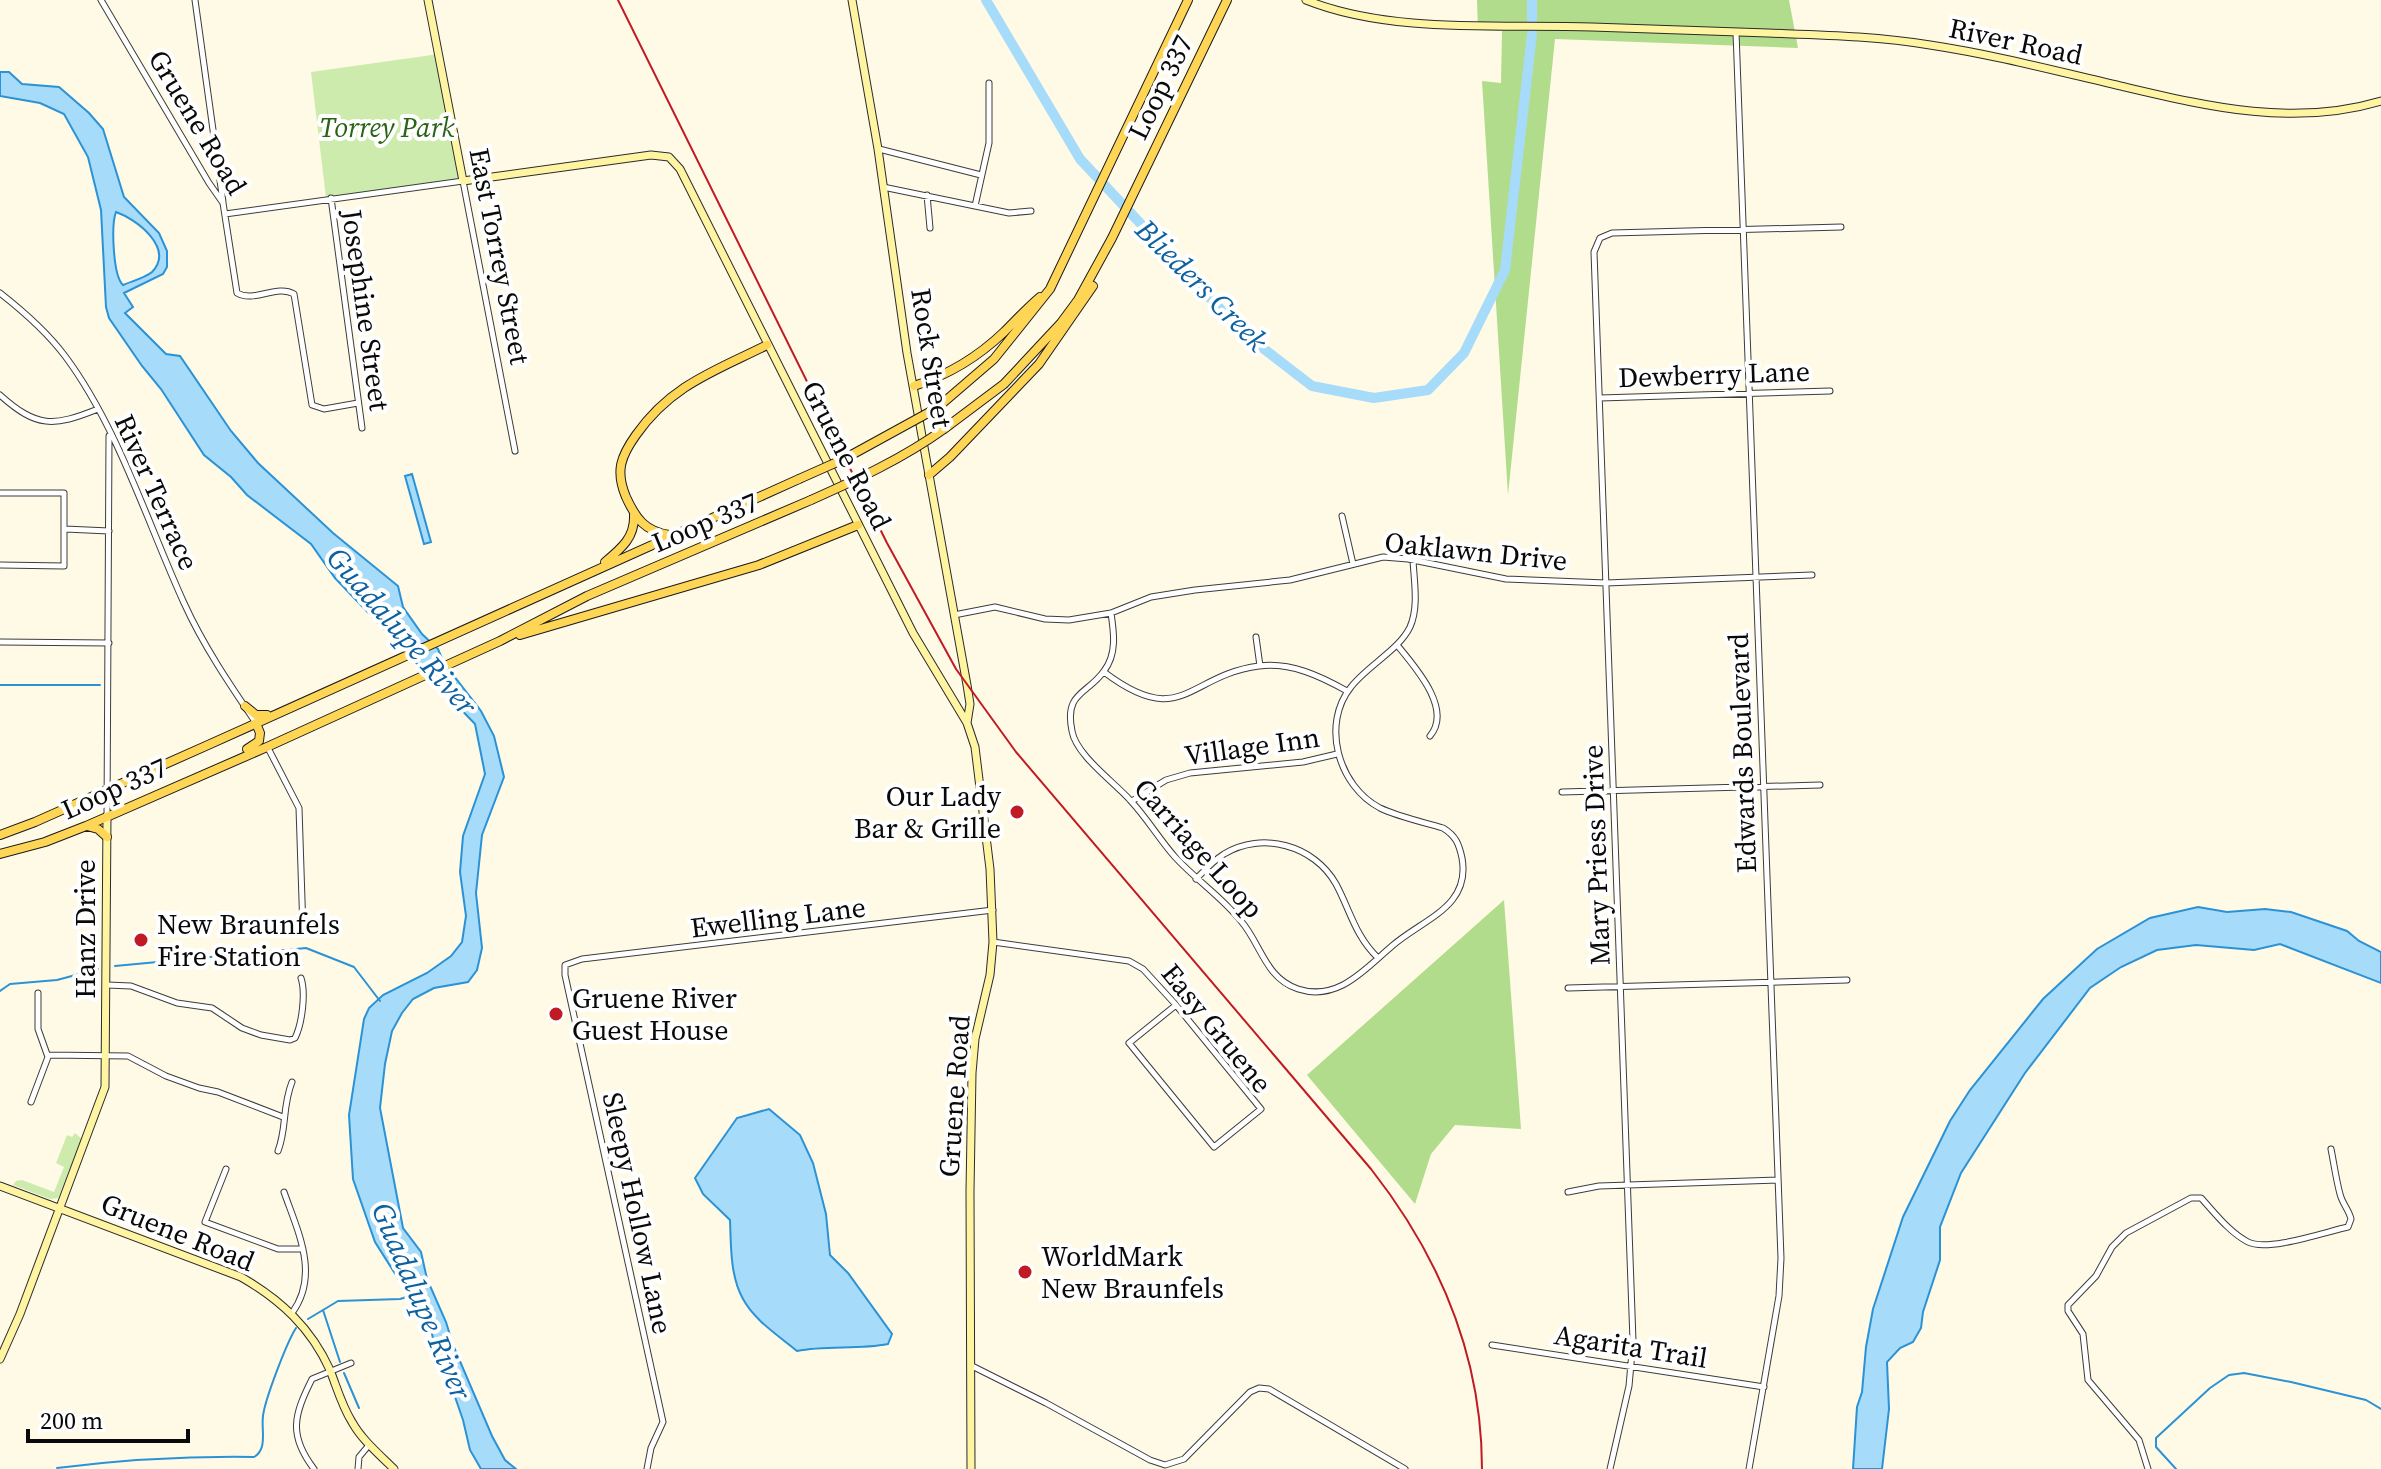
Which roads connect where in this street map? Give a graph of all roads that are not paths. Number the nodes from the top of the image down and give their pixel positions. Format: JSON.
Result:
{"nodes":[{"id":1,"x":101,"y":0,"type":"edge"},
{"id":2,"x":195,"y":0,"type":"edge"},
{"id":3,"x":428,"y":0,"type":"edge"},
{"id":4,"x":852,"y":0,"type":"edge"},
{"id":5,"x":1225,"y":0,"type":"edge"},
{"id":6,"x":1306,"y":0,"type":"edge"},
{"id":7,"x":1187,"y":2,"type":"edge"},
{"id":8,"x":1736,"y":32,"type":"junction"},
{"id":9,"x":989,"y":83,"type":"dead end"},
{"id":10,"x":2381,"y":101,"type":"edge"},
{"id":11,"x":878,"y":149,"type":"junction"},
{"id":12,"x":981,"y":175,"type":"junction"},
{"id":13,"x":463,"y":181,"type":"junction"},
{"id":14,"x":883,"y":187,"type":"junction"},
{"id":15,"x":927,"y":195,"type":"junction"},
{"id":16,"x":331,"y":198,"type":"junction"},
{"id":17,"x":223,"y":203,"type":"junction"},
{"id":18,"x":975,"y":206,"type":"junction"},
{"id":19,"x":1031,"y":211,"type":"dead end"},
{"id":20,"x":225,"y":214,"type":"junction"},
{"id":21,"x":1841,"y":227,"type":"dead end"},
{"id":22,"x":930,"y":228,"type":"dead end"},
{"id":23,"x":1741,"y":230,"type":"junction"},
{"id":24,"x":1112,"y":238,"type":"junction"},
{"id":25,"x":1050,"y":289,"type":"junction"},
{"id":26,"x":0,"y":293,"type":"edge"},
{"id":27,"x":767,"y":345,"type":"junction"},
{"id":28,"x":914,"y":386,"type":"junction"},
{"id":29,"x":1830,"y":391,"type":"dead end"},
{"id":30,"x":1747,"y":393,"type":"junction"},
{"id":31,"x":0,"y":395,"type":"edge"},
{"id":32,"x":1600,"y":398,"type":"junction"},
{"id":33,"x":358,"y":403,"type":"junction"},
{"id":34,"x":98,"y":409,"type":"junction"},
{"id":35,"x":362,"y":428,"type":"dead end"},
{"id":36,"x":109,"y":431,"type":"junction"},
{"id":37,"x":515,"y":451,"type":"dead end"},
{"id":38,"x":929,"y":475,"type":"junction"},
{"id":39,"x":0,"y":493,"type":"edge"},
{"id":40,"x":634,"y":514,"type":"junction"},
{"id":41,"x":1342,"y":516,"type":"dead end"},
{"id":42,"x":858,"y":525,"type":"junction"},
{"id":43,"x":65,"y":529,"type":"junction"},
{"id":44,"x":109,"y":531,"type":"junction"},
{"id":45,"x":671,"y":536,"type":"junction"},
{"id":46,"x":1413,"y":560,"type":"junction"},
{"id":47,"x":1353,"y":564,"type":"junction"},
{"id":48,"x":0,"y":565,"type":"edge"},
{"id":49,"x":596,"y":570,"type":"junction"},
{"id":50,"x":1812,"y":575,"type":"dead end"},
{"id":51,"x":1755,"y":578,"type":"junction"},
{"id":52,"x":1606,"y":583,"type":"junction"},
{"id":53,"x":1111,"y":613,"type":"junction"},
{"id":54,"x":954,"y":615,"type":"junction"},
{"id":55,"x":1256,"y":637,"type":"dead end"},
{"id":56,"x":500,"y":641,"type":"junction"},
{"id":57,"x":0,"y":642,"type":"edge"},
{"id":58,"x":109,"y":643,"type":"junction"},
{"id":59,"x":1397,"y":645,"type":"junction"},
{"id":60,"x":1260,"y":666,"type":"junction"},
{"id":61,"x":1104,"y":672,"type":"junction"},
{"id":62,"x":1347,"y":691,"type":"junction"},
{"id":63,"x":315,"y":697,"type":"junction"},
{"id":64,"x":245,"y":706,"type":"junction"},
{"id":65,"x":256,"y":723,"type":"junction"},
{"id":66,"x":967,"y":723,"type":"junction"},
{"id":67,"x":242,"y":729,"type":"junction"},
{"id":68,"x":1430,"y":736,"type":"dead end"},
{"id":69,"x":267,"y":747,"type":"junction"},
{"id":70,"x":1337,"y":754,"type":"junction"},
{"id":71,"x":201,"y":774,"type":"junction"},
{"id":72,"x":1820,"y":785,"type":"dead end"},
{"id":73,"x":1764,"y":786,"type":"junction"},
{"id":74,"x":109,"y":788,"type":"junction"},
{"id":75,"x":1614,"y":791,"type":"junction"},
{"id":76,"x":1562,"y":792,"type":"dead end"},
{"id":77,"x":1132,"y":801,"type":"junction"},
{"id":78,"x":107,"y":816,"type":"junction"},
{"id":79,"x":86,"y":826,"type":"junction"},
{"id":80,"x":0,"y":835,"type":"edge"},
{"id":81,"x":107,"y":837,"type":"junction"},
{"id":82,"x":0,"y":854,"type":"edge"},
{"id":83,"x":1196,"y":879,"type":"junction"},
{"id":84,"x":993,"y":910,"type":"junction"},
{"id":85,"x":303,"y":931,"type":"dead end"},
{"id":86,"x":993,"y":942,"type":"junction"},
{"id":87,"x":1378,"y":958,"type":"junction"},
{"id":88,"x":568,"y":963,"type":"joint"},
{"id":89,"x":301,"y":978,"type":"dead end"},
{"id":90,"x":1847,"y":980,"type":"dead end"},
{"id":91,"x":1771,"y":981,"type":"junction"},
{"id":92,"x":107,"y":985,"type":"junction"},
{"id":93,"x":1620,"y":986,"type":"junction"},
{"id":94,"x":1568,"y":988,"type":"dead end"},
{"id":95,"x":38,"y":993,"type":"dead end"},
{"id":96,"x":1176,"y":1005,"type":"junction"},
{"id":97,"x":48,"y":1055,"type":"junction"},
{"id":98,"x":106,"y":1055,"type":"junction"},
{"id":99,"x":292,"y":1082,"type":"dead end"},
{"id":100,"x":31,"y":1102,"type":"dead end"},
{"id":101,"x":283,"y":1117,"type":"junction"},
{"id":102,"x":2331,"y":1149,"type":"dead end"},
{"id":103,"x":278,"y":1151,"type":"dead end"},
{"id":104,"x":226,"y":1169,"type":"dead end"},
{"id":105,"x":1778,"y":1180,"type":"junction"},
{"id":106,"x":1628,"y":1185,"type":"junction"},
{"id":107,"x":0,"y":1186,"type":"edge"},
{"id":108,"x":284,"y":1192,"type":"dead end"},
{"id":109,"x":1568,"y":1192,"type":"dead end"},
{"id":110,"x":59,"y":1209,"type":"junction"},
{"id":111,"x":303,"y":1249,"type":"junction"},
{"id":112,"x":292,"y":1313,"type":"junction"},
{"id":113,"x":1492,"y":1345,"type":"dead end"},
{"id":114,"x":0,"y":1359,"type":"edge"},
{"id":115,"x":351,"y":1363,"type":"dead end"},
{"id":116,"x":1632,"y":1365,"type":"junction"},
{"id":117,"x":972,"y":1366,"type":"junction"},
{"id":118,"x":330,"y":1370,"type":"junction"},
{"id":119,"x":1764,"y":1387,"type":"junction"},
{"id":120,"x":370,"y":1444,"type":"junction"},
{"id":121,"x":314,"y":1469,"type":"edge"},
{"id":122,"x":358,"y":1469,"type":"edge"},
{"id":123,"x":394,"y":1469,"type":"edge"},
{"id":124,"x":647,"y":1469,"type":"edge"},
{"id":125,"x":971,"y":1469,"type":"edge"},
{"id":126,"x":1405,"y":1469,"type":"edge"},
{"id":127,"x":1610,"y":1469,"type":"edge"},
{"id":128,"x":1749,"y":1469,"type":"edge"},
{"id":129,"x":2148,"y":1469,"type":"edge"}],
"edges":[{"from":1,"to":17,"type":"street","name":"Gruene Road"},
{"from":2,"to":17,"type":"street"},
{"from":3,"to":13,"type":"street","name":"East Torrey Street"},
{"from":4,"to":11,"type":"street","name":"Rock Street"},
{"from":5,"to":24,"type":"main road","name":"Loop 337"},
{"from":6,"to":8,"type":"street","name":"River Road"},
{"from":7,"to":25,"type":"main road","name":"Loop 337"},
{"from":8,"to":10,"type":"street","name":"River Road"},
{"from":8,"to":23,"type":"street","name":"Edwards Boulevard"},
{"from":9,"to":12,"type":"street"},
{"from":11,"to":12,"type":"street"},
{"from":11,"to":14,"type":"street","name":"Rock Street"},
{"from":12,"to":18,"type":"street"},
{"from":13,"to":16,"type":"street","name":"Gruene Road"},
{"from":13,"to":27,"type":"street","name":"Gruene Road"},
{"from":13,"to":37,"type":"street","name":"East Torrey Street"},
{"from":14,"to":15,"type":"street"},
{"from":14,"to":28,"type":"street","name":"Rock Street"},
{"from":15,"to":18,"type":"street"},
{"from":15,"to":22,"type":"street"},
{"from":16,"to":20,"type":"street","name":"Gruene Road"},
{"from":16,"to":33,"type":"street","name":"Josephine Street"},
{"from":17,"to":20,"type":"street","name":"Gruene Road"},
{"from":18,"to":19,"type":"street"},
{"from":20,"to":33,"type":"street"},
{"from":21,"to":23,"type":"street"},
{"from":23,"to":30,"type":"street","name":"Edwards Boulevard"},
{"from":23,"to":32,"type":"street","name":"Mary Priess Drive"},
{"from":24,"to":38,"type":"main road"},
{"from":24,"to":56,"type":"main road","name":"Loop 337","bridge":true},
{"from":25,"to":28,"type":"main road"},
{"from":25,"to":45,"type":"main road","name":"Loop 337","bridge":true},
{"from":26,"to":34,"type":"street","name":"River Terrace"},
{"from":27,"to":40,"type":"main road"},
{"from":27,"to":42,"type":"street","name":"Gruene Road"},
{"from":28,"to":38,"type":"street","name":"Rock Street"},
{"from":29,"to":30,"type":"street","name":"Dewberry Lane"},
{"from":30,"to":32,"type":"street","name":"Dewberry Lane"},
{"from":30,"to":51,"type":"street","name":"Edwards Boulevard"},
{"from":31,"to":34,"type":"street"},
{"from":32,"to":52,"type":"street","name":"Mary Priess Drive"},
{"from":33,"to":35,"type":"street","name":"Josephine Street"},
{"from":34,"to":36,"type":"street","name":"River Terrace"},
{"from":36,"to":44,"type":"street","name":"Hanz Drive"},
{"from":36,"to":64,"type":"street","name":"River Terrace"},
{"from":38,"to":54,"type":"street","name":"Rock Street"},
{"from":39,"to":43,"type":"street"},
{"from":40,"to":45,"type":"main road"},
{"from":40,"to":49,"type":"main road"},
{"from":41,"to":47,"type":"street"},
{"from":42,"to":56,"type":"main road"},
{"from":42,"to":66,"type":"street","name":"Gruene Road"},
{"from":43,"to":44,"type":"street"},
{"from":43,"to":48,"type":"street"},
{"from":44,"to":58,"type":"street","name":"Hanz Drive"},
{"from":45,"to":49,"type":"main road","name":"Loop 337"},
{"from":46,"to":47,"type":"street","name":"Oaklawn Drive"},
{"from":46,"to":52,"type":"street","name":"Oaklawn Drive"},
{"from":46,"to":59,"type":"street"},
{"from":47,"to":53,"type":"street","name":"Oaklawn Drive"},
{"from":49,"to":63,"type":"main road","name":"Loop 337"},
{"from":50,"to":51,"type":"street","name":"Oaklawn Drive"},
{"from":51,"to":52,"type":"street","name":"Oaklawn Drive"},
{"from":51,"to":73,"type":"street","name":"Edwards Boulevard"},
{"from":52,"to":75,"type":"street","name":"Mary Priess Drive"},
{"from":53,"to":54,"type":"street","name":"Oaklawn Drive"},
{"from":53,"to":61,"type":"street"},
{"from":54,"to":66,"type":"street","name":"Rock Street"},
{"from":55,"to":60,"type":"street"},
{"from":56,"to":69,"type":"main road","name":"Loop 337"},
{"from":57,"to":58,"type":"street"},
{"from":58,"to":74,"type":"street","name":"Hanz Drive"},
{"from":59,"to":62,"type":"street"},
{"from":59,"to":68,"type":"street"},
{"from":60,"to":61,"type":"street"},
{"from":60,"to":62,"type":"street"},
{"from":61,"to":77,"type":"street","name":"Carriage Loop"},
{"from":62,"to":70,"type":"street"},
{"from":63,"to":64,"type":"main road"},
{"from":63,"to":65,"type":"main road","name":"Loop 337"},
{"from":64,"to":65,"type":"street","name":"River Terrace"},
{"from":64,"to":67,"type":"main road"},
{"from":65,"to":67,"type":"main road","name":"Loop 337"},
{"from":65,"to":71,"type":"main road"},
{"from":66,"to":84,"type":"street","name":"Gruene Road"},
{"from":67,"to":74,"type":"main road","name":"Loop 337"},
{"from":69,"to":71,"type":"main road","name":"Loop 337"},
{"from":69,"to":85,"type":"street"},
{"from":70,"to":77,"type":"street","name":"Village Inn"},
{"from":70,"to":87,"type":"street","name":"Carriage Loop"},
{"from":71,"to":78,"type":"main road","name":"Loop 337"},
{"from":72,"to":73,"type":"street"},
{"from":73,"to":75,"type":"street"},
{"from":73,"to":91,"type":"street","name":"Edwards Boulevard"},
{"from":74,"to":78,"type":"street","name":"Hanz Drive"},
{"from":74,"to":80,"type":"main road","name":"Loop 337"},
{"from":75,"to":76,"type":"street"},
{"from":75,"to":93,"type":"street","name":"Mary Priess Drive"},
{"from":77,"to":83,"type":"street","name":"Carriage Loop"},
{"from":78,"to":79,"type":"main road","name":"Loop 337"},
{"from":78,"to":81,"type":"street","name":"Hanz Drive"},
{"from":79,"to":81,"type":"main road"},
{"from":79,"to":82,"type":"main road","name":"Loop 337"},
{"from":81,"to":92,"type":"street","name":"Hanz Drive"},
{"from":83,"to":87,"type":"street","name":"Carriage Loop"},
{"from":83,"to":87,"type":"street"},
{"from":84,"to":86,"type":"street","name":"Gruene Road"},
{"from":84,"to":88,"type":"street","name":"Ewelling Lane"},
{"from":86,"to":96,"type":"street","name":"Easy Gruene"},
{"from":86,"to":117,"type":"street","name":"Gruene Road"},
{"from":88,"to":124,"type":"street","name":"Sleepy Hollow Lane"},
{"from":89,"to":92,"type":"street"},
{"from":90,"to":91,"type":"street"},
{"from":91,"to":93,"type":"street"},
{"from":91,"to":105,"type":"street","name":"Edwards Boulevard"},
{"from":92,"to":98,"type":"street","name":"Hanz Drive"},
{"from":93,"to":94,"type":"street"},
{"from":93,"to":106,"type":"street","name":"Mary Priess Drive"},
{"from":95,"to":97,"type":"street"},
{"from":96,"to":96,"type":"street","name":"Easy Gruene"},
{"from":97,"to":98,"type":"street"},
{"from":97,"to":100,"type":"street"},
{"from":98,"to":101,"type":"street"},
{"from":98,"to":110,"type":"street","name":"Hanz Drive"},
{"from":99,"to":101,"type":"street"},
{"from":101,"to":103,"type":"street"},
{"from":102,"to":129,"type":"street"},
{"from":104,"to":111,"type":"street"},
{"from":105,"to":106,"type":"street"},
{"from":105,"to":119,"type":"street","name":"Edwards Boulevard"},
{"from":106,"to":109,"type":"street"},
{"from":106,"to":116,"type":"street","name":"Mary Priess Drive"},
{"from":107,"to":110,"type":"street","name":"Gruene Road"},
{"from":108,"to":111,"type":"street"},
{"from":110,"to":112,"type":"street","name":"Gruene Road"},
{"from":110,"to":114,"type":"street","name":"Hanz Drive"},
{"from":111,"to":112,"type":"street"},
{"from":112,"to":118,"type":"street","name":"Gruene Road"},
{"from":113,"to":116,"type":"street","name":"Agarita Trail"},
{"from":115,"to":118,"type":"street"},
{"from":116,"to":119,"type":"street","name":"Agarita Trail"},
{"from":116,"to":127,"type":"street","name":"Mary Priess Drive"},
{"from":117,"to":125,"type":"street","name":"Gruene Road"},
{"from":117,"to":126,"type":"street"},
{"from":118,"to":120,"type":"street","name":"Gruene Road"},
{"from":118,"to":121,"type":"street"},
{"from":119,"to":128,"type":"street","name":"Edwards Boulevard"},
{"from":120,"to":122,"type":"street"},
{"from":120,"to":123,"type":"street","name":"Gruene Road"}]}
